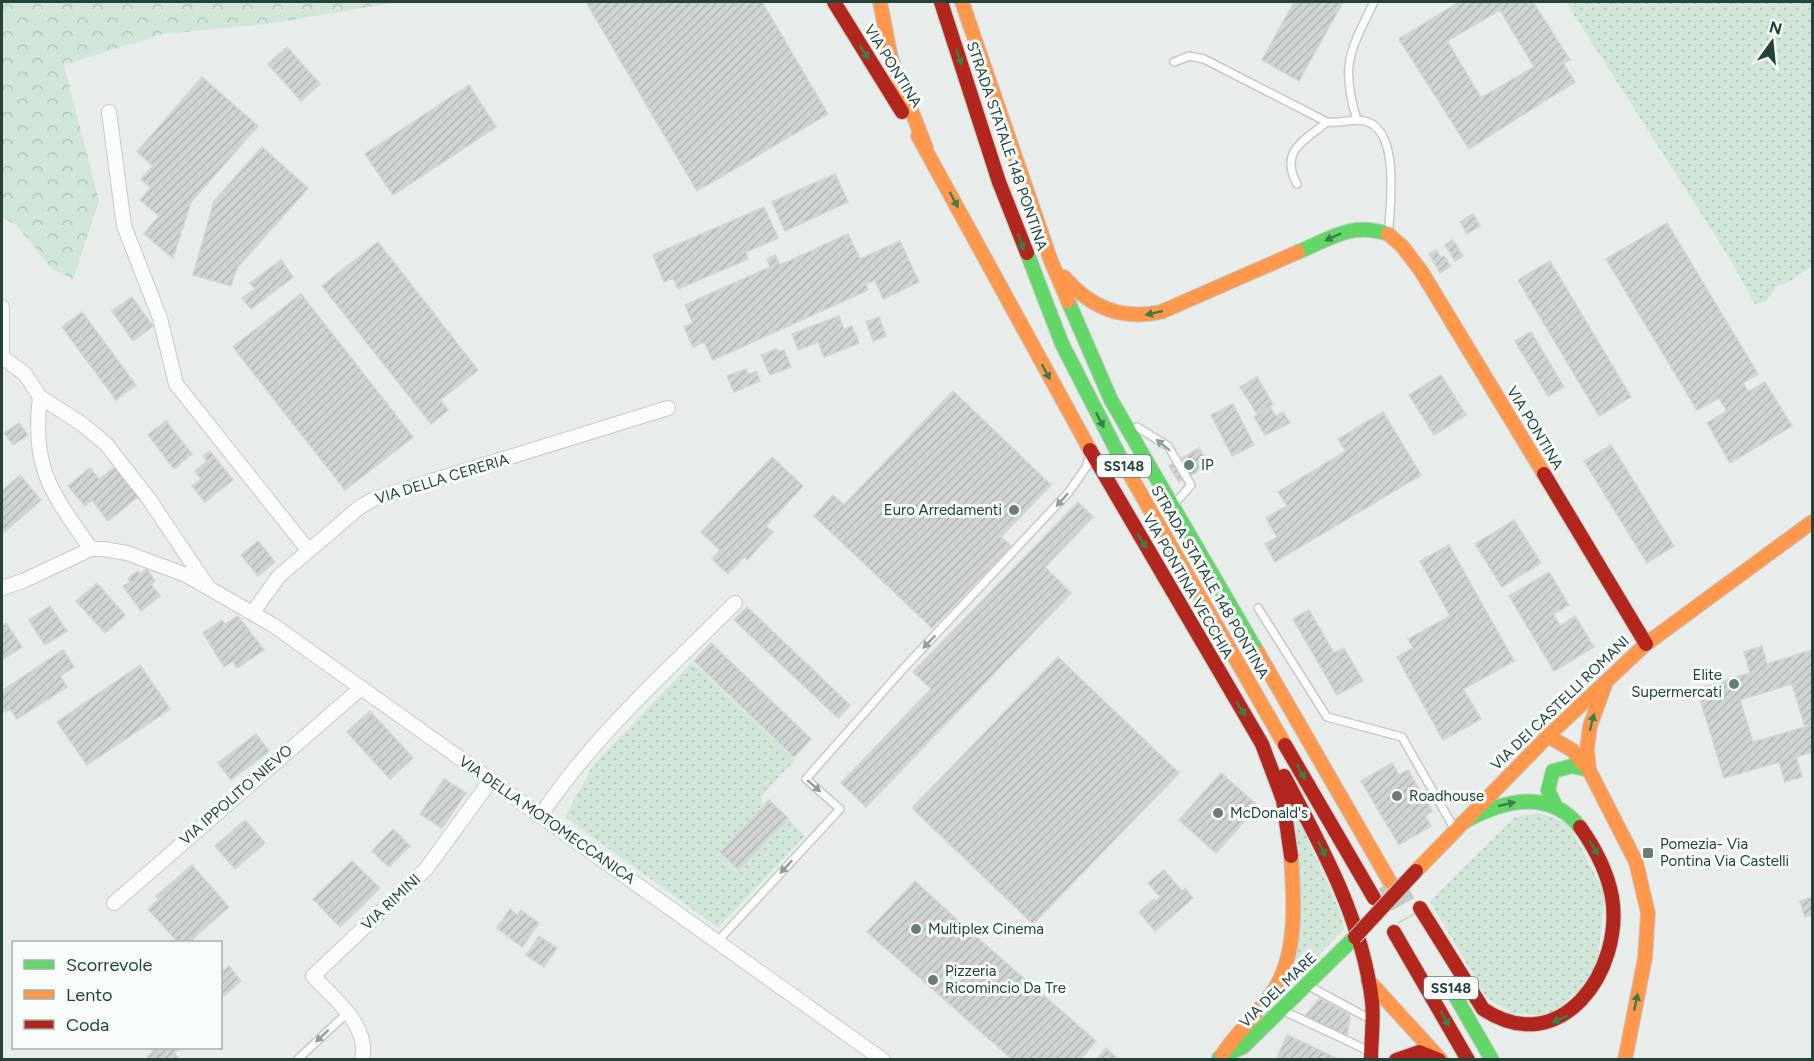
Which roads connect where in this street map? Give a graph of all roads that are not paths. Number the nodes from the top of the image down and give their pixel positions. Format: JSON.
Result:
{"nodes":[{"id":1,"x":834,"y":2,"type":"edge"},
{"id":2,"x":880,"y":2,"type":"edge"},
{"id":3,"x":941,"y":2,"type":"edge"},
{"id":4,"x":962,"y":2,"type":"edge"},
{"id":5,"x":1374,"y":2,"type":"edge"},
{"id":6,"x":1174,"y":62,"type":"dead end"},
{"id":7,"x":109,"y":112,"type":"dead end"},
{"id":8,"x":1358,"y":120,"type":"junction"},
{"id":9,"x":1327,"y":122,"type":"junction"},
{"id":10,"x":926,"y":148,"type":"junction"},
{"id":11,"x":1297,"y":184,"type":"dead end"},
{"id":12,"x":1388,"y":234,"type":"junction"},
{"id":13,"x":1051,"y":261,"type":"junction"},
{"id":14,"x":2,"y":307,"type":"edge"},
{"id":15,"x":2,"y":357,"type":"edge"},
{"id":16,"x":40,"y":397,"type":"junction"},
{"id":17,"x":668,"y":408,"type":"dead end"},
{"id":18,"x":1119,"y":417,"type":"junction"},
{"id":19,"x":1089,"y":450,"type":"junction"},
{"id":20,"x":1171,"y":508,"type":"junction"},
{"id":21,"x":1812,"y":522,"type":"edge"},
{"id":22,"x":91,"y":549,"type":"junction"},
{"id":23,"x":308,"y":550,"type":"junction"},
{"id":24,"x":207,"y":586,"type":"junction"},
{"id":25,"x":2,"y":588,"type":"edge"},
{"id":26,"x":735,"y":603,"type":"dead end"},
{"id":27,"x":1258,"y":608,"type":"dead end"},
{"id":28,"x":253,"y":612,"type":"junction"},
{"id":29,"x":1646,"y":644,"type":"junction"},
{"id":30,"x":1609,"y":677,"type":"junction"},
{"id":31,"x":360,"y":689,"type":"junction"},
{"id":32,"x":1548,"y":736,"type":"junction"},
{"id":33,"x":1262,"y":744,"type":"junction"},
{"id":34,"x":1589,"y":770,"type":"junction"},
{"id":35,"x":491,"y":780,"type":"junction"},
{"id":36,"x":1555,"y":805,"type":"junction"},
{"id":37,"x":541,"y":815,"type":"junction"},
{"id":38,"x":1459,"y":826,"type":"junction"},
{"id":39,"x":1393,"y":878,"type":"tunnel mouth"},
{"id":40,"x":1374,"y":898,"type":"dead end"},
{"id":41,"x":114,"y":903,"type":"dead end"},
{"id":42,"x":1394,"y":932,"type":"dead end"},
{"id":43,"x":1355,"y":937,"type":"junction"},
{"id":44,"x":717,"y":942,"type":"junction"},
{"id":45,"x":1428,"y":947,"type":"dead end"},
{"id":46,"x":1445,"y":978,"type":"dead end"},
{"id":47,"x":1368,"y":980,"type":"junction"},
{"id":48,"x":1307,"y":985,"type":"junction"},
{"id":49,"x":1282,"y":1010,"type":"junction"},
{"id":50,"x":347,"y":1013,"type":"junction"},
{"id":51,"x":1372,"y":1020,"type":"junction"},
{"id":52,"x":1371,"y":1056,"type":"edge"},
{"id":53,"x":1220,"y":1057,"type":"edge"},
{"id":54,"x":297,"y":1059,"type":"edge"},
{"id":55,"x":362,"y":1059,"type":"edge"},
{"id":56,"x":883,"y":1059,"type":"edge"},
{"id":57,"x":1396,"y":1059,"type":"edge"},
{"id":58,"x":1440,"y":1059,"type":"edge"},
{"id":59,"x":1468,"y":1059,"type":"edge"},
{"id":60,"x":1492,"y":1059,"type":"edge"},
{"id":61,"x":1625,"y":1059,"type":"edge"}],
"edges":[{"from":1,"to":10,"type":"main road","name":"VIA PONTINA","one_way":true},
{"from":2,"to":10,"type":"main road"},
{"from":3,"to":40,"type":"main road","name":"STRADA STATALE 148 PONTINA","number":"SS148","one_way":true},
{"from":4,"to":13,"type":"main road","name":"STRADA STATALE 148 PONTINA","number":"SS148"},
{"from":5,"to":8,"type":"lane"},
{"from":6,"to":9,"type":"lane"},
{"from":7,"to":23,"type":"street"},
{"from":8,"to":9,"type":"lane"},
{"from":8,"to":12,"type":"lane"},
{"from":9,"to":11,"type":"lane"},
{"from":10,"to":19,"type":"main road","name":"VIA PONTINA VECCHIA","one_way":true},
{"from":12,"to":13,"type":"main road","one_way":true},
{"from":12,"to":29,"type":"main road","name":"VIA PONTINA"},
{"from":13,"to":18,"type":"main road","name":"STRADA STATALE 148 PONTINA","number":"SS148"},
{"from":14,"to":15,"type":"street","name":"VIA DELLA MOTOMECCANICA"},
{"from":15,"to":16,"type":"street","name":"VIA DELLA MOTOMECCANICA"},
{"from":16,"to":22,"type":"street"},
{"from":16,"to":24,"type":"street","name":"VIA DELLA MOTOMECCANICA"},
{"from":17,"to":23,"type":"street","name":"VIA DELLA CERERIA"},
{"from":18,"to":20,"type":"main road","name":"STRADA STATALE 148 PONTINA","number":"SS148"},
{"from":20,"to":18,"type":"lane","one_way":true},
{"from":19,"to":33,"type":"main road","name":"VIA PONTINA VECCHIA","one_way":true},
{"from":19,"to":44,"type":"lane","one_way":true},
{"from":20,"to":39,"type":"main road","name":"STRADA STATALE 148 PONTINA","number":"SS148"},
{"from":21,"to":29,"type":"main road","name":"VIA DEI CASTELLI ROMANI"},
{"from":22,"to":24,"type":"street","name":"VIA DELLA MOTOMECCANICA"},
{"from":22,"to":25,"type":"street"},
{"from":23,"to":28,"type":"street","name":"VIA DELLA CERERIA"},
{"from":24,"to":28,"type":"street","name":"VIA DELLA MOTOMECCANICA"},
{"from":26,"to":37,"type":"street"},
{"from":27,"to":38,"type":"lane"},
{"from":28,"to":31,"type":"street","name":"VIA DELLA MOTOMECCANICA"},
{"from":29,"to":30,"type":"main road","name":"VIA DEI CASTELLI ROMANI"},
{"from":30,"to":32,"type":"main road","name":"VIA DEI CASTELLI ROMANI"},
{"from":34,"to":30,"type":"main road","one_way":true},
{"from":31,"to":35,"type":"street","name":"VIA DELLA MOTOMECCANICA"},
{"from":31,"to":41,"type":"street","name":"VIA IPPOLITO NIEVO"},
{"from":32,"to":34,"type":"main road"},
{"from":32,"to":38,"type":"main road","name":"VIA DEI CASTELLI ROMANI"},
{"from":33,"to":43,"type":"main road","one_way":true},
{"from":33,"to":53,"type":"main road","name":"VIA PONTINA VECCHIA"},
{"from":34,"to":36,"type":"main road"},
{"from":61,"to":34,"type":"main road","one_way":true},
{"from":35,"to":37,"type":"street","name":"VIA DELLA MOTOMECCANICA"},
{"from":35,"to":50,"type":"street","name":"VIA RIMINI"},
{"from":38,"to":36,"type":"main road","one_way":true},
{"from":36,"to":45,"type":"main road","one_way":true},
{"from":37,"to":44,"type":"street","name":"VIA DELLA MOTOMECCANICA"},
{"from":38,"to":43,"type":"main road","name":"VIA DEI CASTELLI ROMANI","bridge":true},
{"from":42,"to":59,"type":"main road","number":"SS148","one_way":true},
{"from":43,"to":47,"type":"main road"},
{"from":43,"to":48,"type":"main road","name":"VIA DEL MARE"},
{"from":44,"to":56,"type":"street","name":"VIA DELLA MOTOMECCANICA"},
{"from":46,"to":60,"type":"main road","number":"SS148"},
{"from":47,"to":51,"type":"main road"},
{"from":47,"to":58,"type":"main road"},
{"from":48,"to":49,"type":"main road","name":"VIA DEL MARE"},
{"from":48,"to":51,"type":"lane"},
{"from":49,"to":52,"type":"lane"},
{"from":49,"to":53,"type":"main road","name":"VIA DEL MARE"},
{"from":50,"to":54,"type":"lane","one_way":true},
{"from":50,"to":55,"type":"street","name":"VIA RIMINI"},
{"from":51,"to":52,"type":"main road"},
{"from":57,"to":58,"type":"main road"}]}
